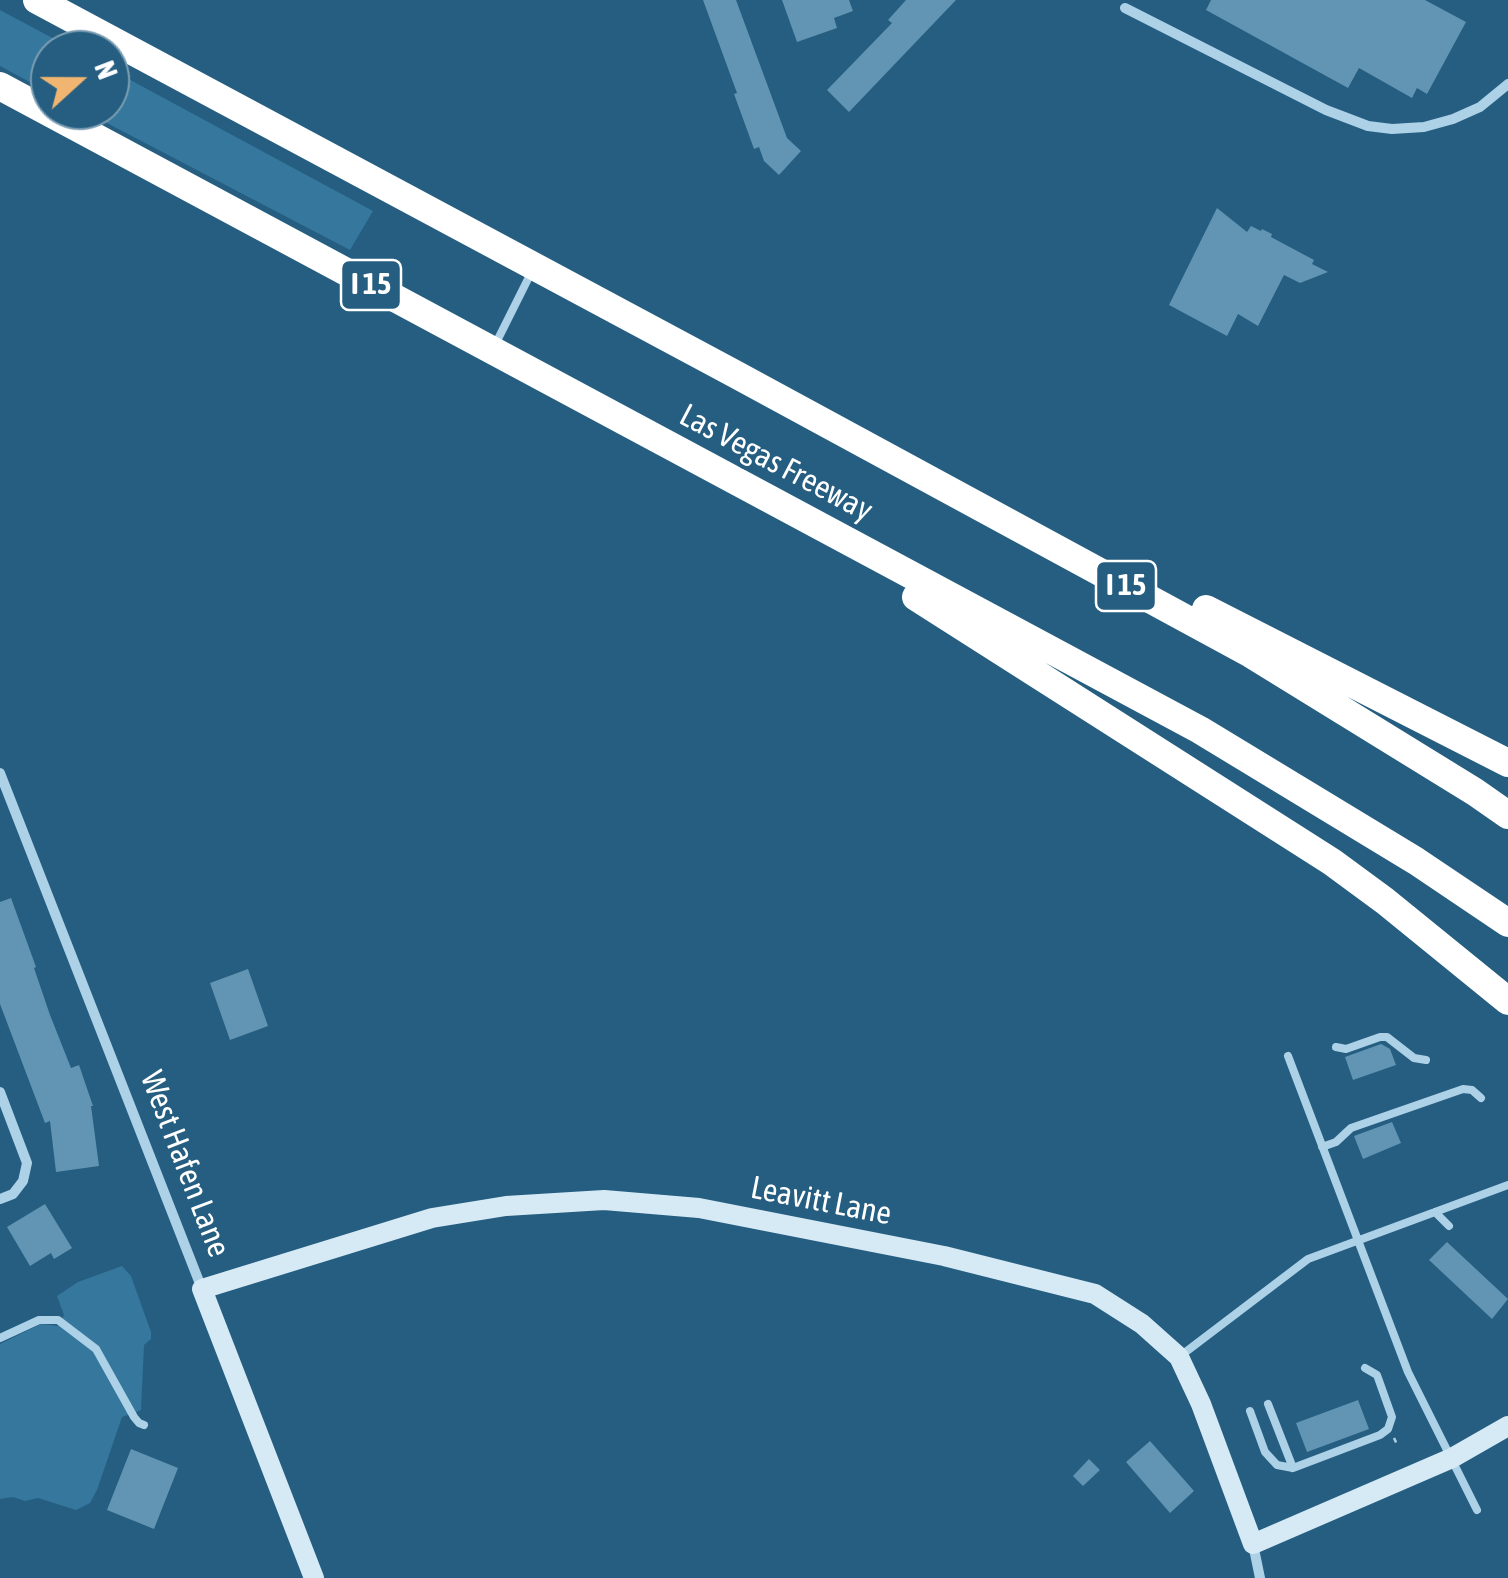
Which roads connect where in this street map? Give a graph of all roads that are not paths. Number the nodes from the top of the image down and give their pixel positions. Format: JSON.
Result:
{"nodes":[{"id":1,"x":37,"y":0,"type":"edge"},
{"id":2,"x":1125,"y":8,"type":"dead end"},
{"id":3,"x":1508,"y":84,"type":"edge"},
{"id":4,"x":0,"y":86,"type":"edge"},
{"id":5,"x":534,"y":267,"type":"junction"},
{"id":6,"x":492,"y":350,"type":"junction"},
{"id":7,"x":735,"y":374,"type":"junction"},
{"id":8,"x":742,"y":485,"type":"junction"},
{"id":9,"x":1508,"y":763,"type":"edge"},
{"id":10,"x":0,"y":772,"type":"edge"},
{"id":11,"x":1508,"y":816,"type":"edge"},
{"id":12,"x":1508,"y":923,"type":"edge"},
{"id":13,"x":1508,"y":1001,"type":"edge"},
{"id":14,"x":1336,"y":1046,"type":"dead end"},
{"id":15,"x":1288,"y":1056,"type":"dead end"},
{"id":16,"x":1426,"y":1060,"type":"dead end"},
{"id":17,"x":0,"y":1092,"type":"edge"},
{"id":18,"x":1481,"y":1098,"type":"dead end"},
{"id":19,"x":1322,"y":1147,"type":"junction"},
{"id":20,"x":1508,"y":1185,"type":"edge"},
{"id":21,"x":0,"y":1199,"type":"edge"},
{"id":22,"x":1435,"y":1212,"type":"junction"},
{"id":23,"x":1450,"y":1226,"type":"dead end"},
{"id":24,"x":1358,"y":1240,"type":"junction"},
{"id":25,"x":202,"y":1289,"type":"junction"},
{"id":26,"x":0,"y":1338,"type":"edge"},
{"id":27,"x":1178,"y":1357,"type":"junction"},
{"id":28,"x":1365,"y":1368,"type":"dead end"},
{"id":29,"x":1268,"y":1404,"type":"dead end"},
{"id":30,"x":1250,"y":1411,"type":"dead end"},
{"id":31,"x":144,"y":1425,"type":"dead end"},
{"id":32,"x":1508,"y":1426,"type":"edge"},
{"id":33,"x":1452,"y":1458,"type":"junction"},
{"id":34,"x":1293,"y":1468,"type":"junction"},
{"id":35,"x":1478,"y":1510,"type":"dead end"},
{"id":36,"x":1253,"y":1544,"type":"junction"},
{"id":37,"x":314,"y":1578,"type":"edge"},
{"id":38,"x":1260,"y":1578,"type":"edge"}],
"edges":[{"from":1,"to":5,"type":"highway","name":"Las Vegas Freeway","number":"I 15"},
{"from":2,"to":3,"type":"street"},
{"from":4,"to":6,"type":"highway","name":"Las Vegas Freeway","number":"I 15"},
{"from":5,"to":6,"type":"lane"},
{"from":5,"to":7,"type":"highway","name":"Las Vegas Freeway","number":"I 15"},
{"from":6,"to":8,"type":"highway","name":"Las Vegas Freeway","number":"I 15"},
{"from":7,"to":9,"type":"highway"},
{"from":7,"to":11,"type":"highway","name":"Las Vegas Freeway","number":"I 15"},
{"from":8,"to":12,"type":"highway","name":"Las Vegas Freeway","number":"I 15"},
{"from":8,"to":13,"type":"highway"},
{"from":10,"to":25,"type":"street","name":"West Hafen Lane"},
{"from":14,"to":16,"type":"lane"},
{"from":15,"to":19,"type":"lane"},
{"from":17,"to":21,"type":"street"},
{"from":18,"to":19,"type":"lane"},
{"from":19,"to":24,"type":"lane"},
{"from":20,"to":22,"type":"lane"},
{"from":22,"to":23,"type":"lane"},
{"from":22,"to":24,"type":"lane"},
{"from":24,"to":27,"type":"lane"},
{"from":24,"to":33,"type":"lane"},
{"from":25,"to":27,"type":"main road","name":"Leavitt Lane"},
{"from":25,"to":37,"type":"main road","name":"West Hafen Lane"},
{"from":26,"to":31,"type":"lane"},
{"from":27,"to":36,"type":"main road","name":"Leavitt Lane"},
{"from":28,"to":34,"type":"lane"},
{"from":29,"to":34,"type":"lane"},
{"from":30,"to":34,"type":"lane"},
{"from":32,"to":33,"type":"main road"},
{"from":33,"to":35,"type":"lane"},
{"from":33,"to":36,"type":"main road"},
{"from":36,"to":38,"type":"street","name":"Leavitt Lane"}]}
